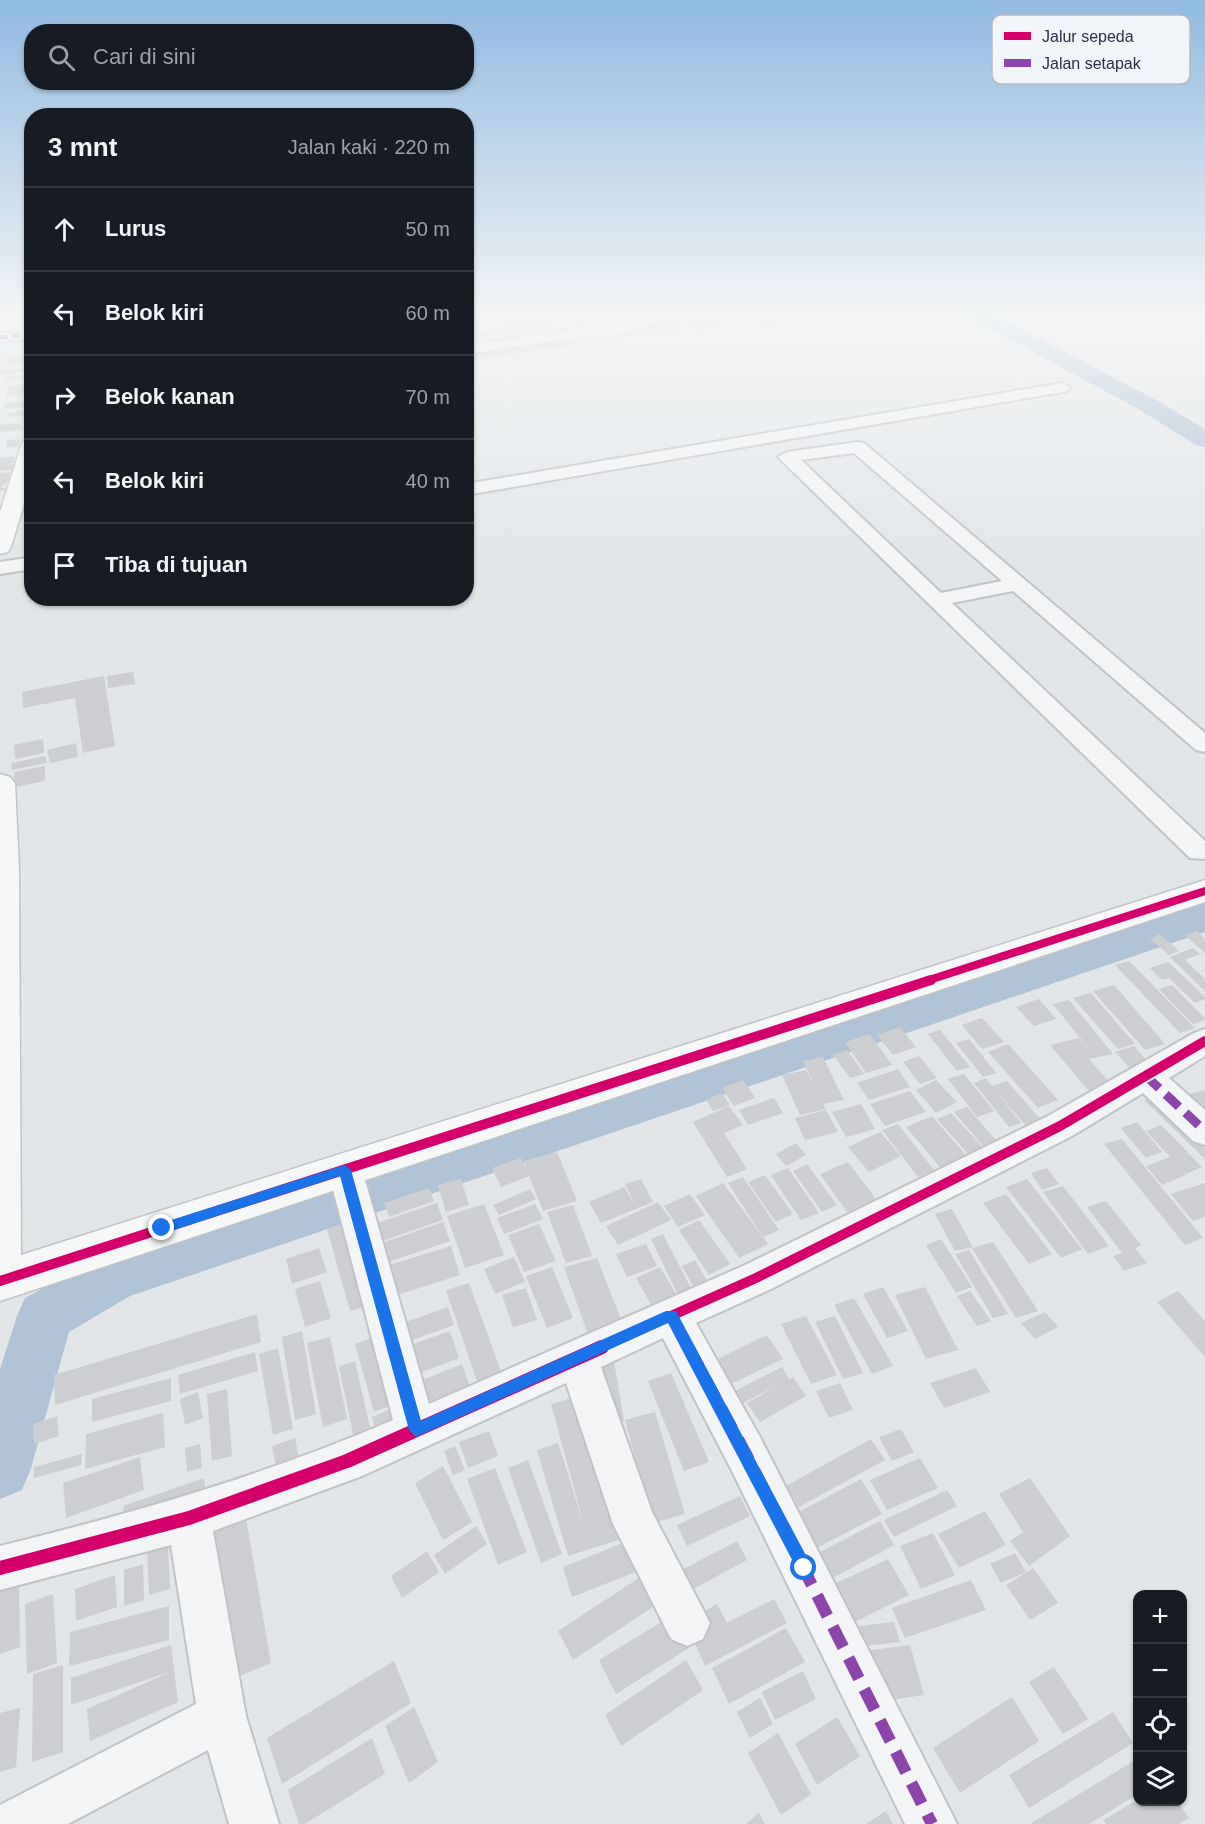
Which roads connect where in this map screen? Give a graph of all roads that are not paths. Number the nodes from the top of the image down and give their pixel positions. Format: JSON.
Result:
{"nodes":[{"id":1,"x":998,"y":397,"type":"edge"},
{"id":2,"x":853,"y":418,"type":"junction"},
{"id":3,"x":858,"y":447,"type":"junction"},
{"id":4,"x":24,"y":468,"type":"edge"},
{"id":5,"x":474,"y":491,"type":"edge"},
{"id":6,"x":0,"y":545,"type":"edge"},
{"id":7,"x":24,"y":564,"type":"edge"},
{"id":8,"x":0,"y":568,"type":"edge"},
{"id":9,"x":1017,"y":584,"type":"junction"},
{"id":10,"x":936,"y":600,"type":"junction"},
{"id":11,"x":1205,"y":745,"type":"edge"},
{"id":12,"x":0,"y":783,"type":"edge"},
{"id":13,"x":1205,"y":850,"type":"edge"},
{"id":14,"x":1205,"y":891,"type":"edge"},
{"id":15,"x":1205,"y":1041,"type":"edge"},
{"id":16,"x":1146,"y":1076,"type":"junction"},
{"id":17,"x":1205,"y":1131,"type":"edge"},
{"id":18,"x":349,"y":1183,"type":"junction"},
{"id":19,"x":0,"y":1256,"type":"edge"},
{"id":20,"x":0,"y":1281,"type":"edge"},
{"id":21,"x":671,"y":1315,"type":"junction"},
{"id":22,"x":578,"y":1358,"type":"junction"},
{"id":23,"x":416,"y":1430,"type":"junction"},
{"id":24,"x":189,"y":1518,"type":"junction"},
{"id":25,"x":0,"y":1568,"type":"edge"},
{"id":26,"x":687,"y":1623,"type":"dead end"},
{"id":27,"x":222,"y":1716,"type":"junction"},
{"id":28,"x":16,"y":1824,"type":"edge"},
{"id":29,"x":254,"y":1824,"type":"edge"},
{"id":30,"x":932,"y":1824,"type":"edge"}],
"edges":[{"from":1,"to":2,"type":"street"},
{"from":2,"to":3,"type":"street"},
{"from":2,"to":5,"type":"street"},
{"from":3,"to":9,"type":"street"},
{"from":3,"to":10,"type":"street"},
{"from":4,"to":6,"type":"street"},
{"from":7,"to":8,"type":"street"},
{"from":9,"to":10,"type":"street"},
{"from":9,"to":11,"type":"street"},
{"from":10,"to":13,"type":"street"},
{"from":12,"to":19,"type":"street"},
{"from":14,"to":18,"type":"street"},
{"from":15,"to":16,"type":"street"},
{"from":16,"to":17,"type":"street"},
{"from":16,"to":21,"type":"street"},
{"from":18,"to":20,"type":"street"},
{"from":18,"to":23,"type":"street"},
{"from":21,"to":22,"type":"street"},
{"from":21,"to":30,"type":"street"},
{"from":22,"to":23,"type":"street"},
{"from":22,"to":26,"type":"street"},
{"from":23,"to":24,"type":"street"},
{"from":24,"to":25,"type":"street"},
{"from":24,"to":27,"type":"street"},
{"from":27,"to":28,"type":"street"},
{"from":27,"to":29,"type":"street"}]}
